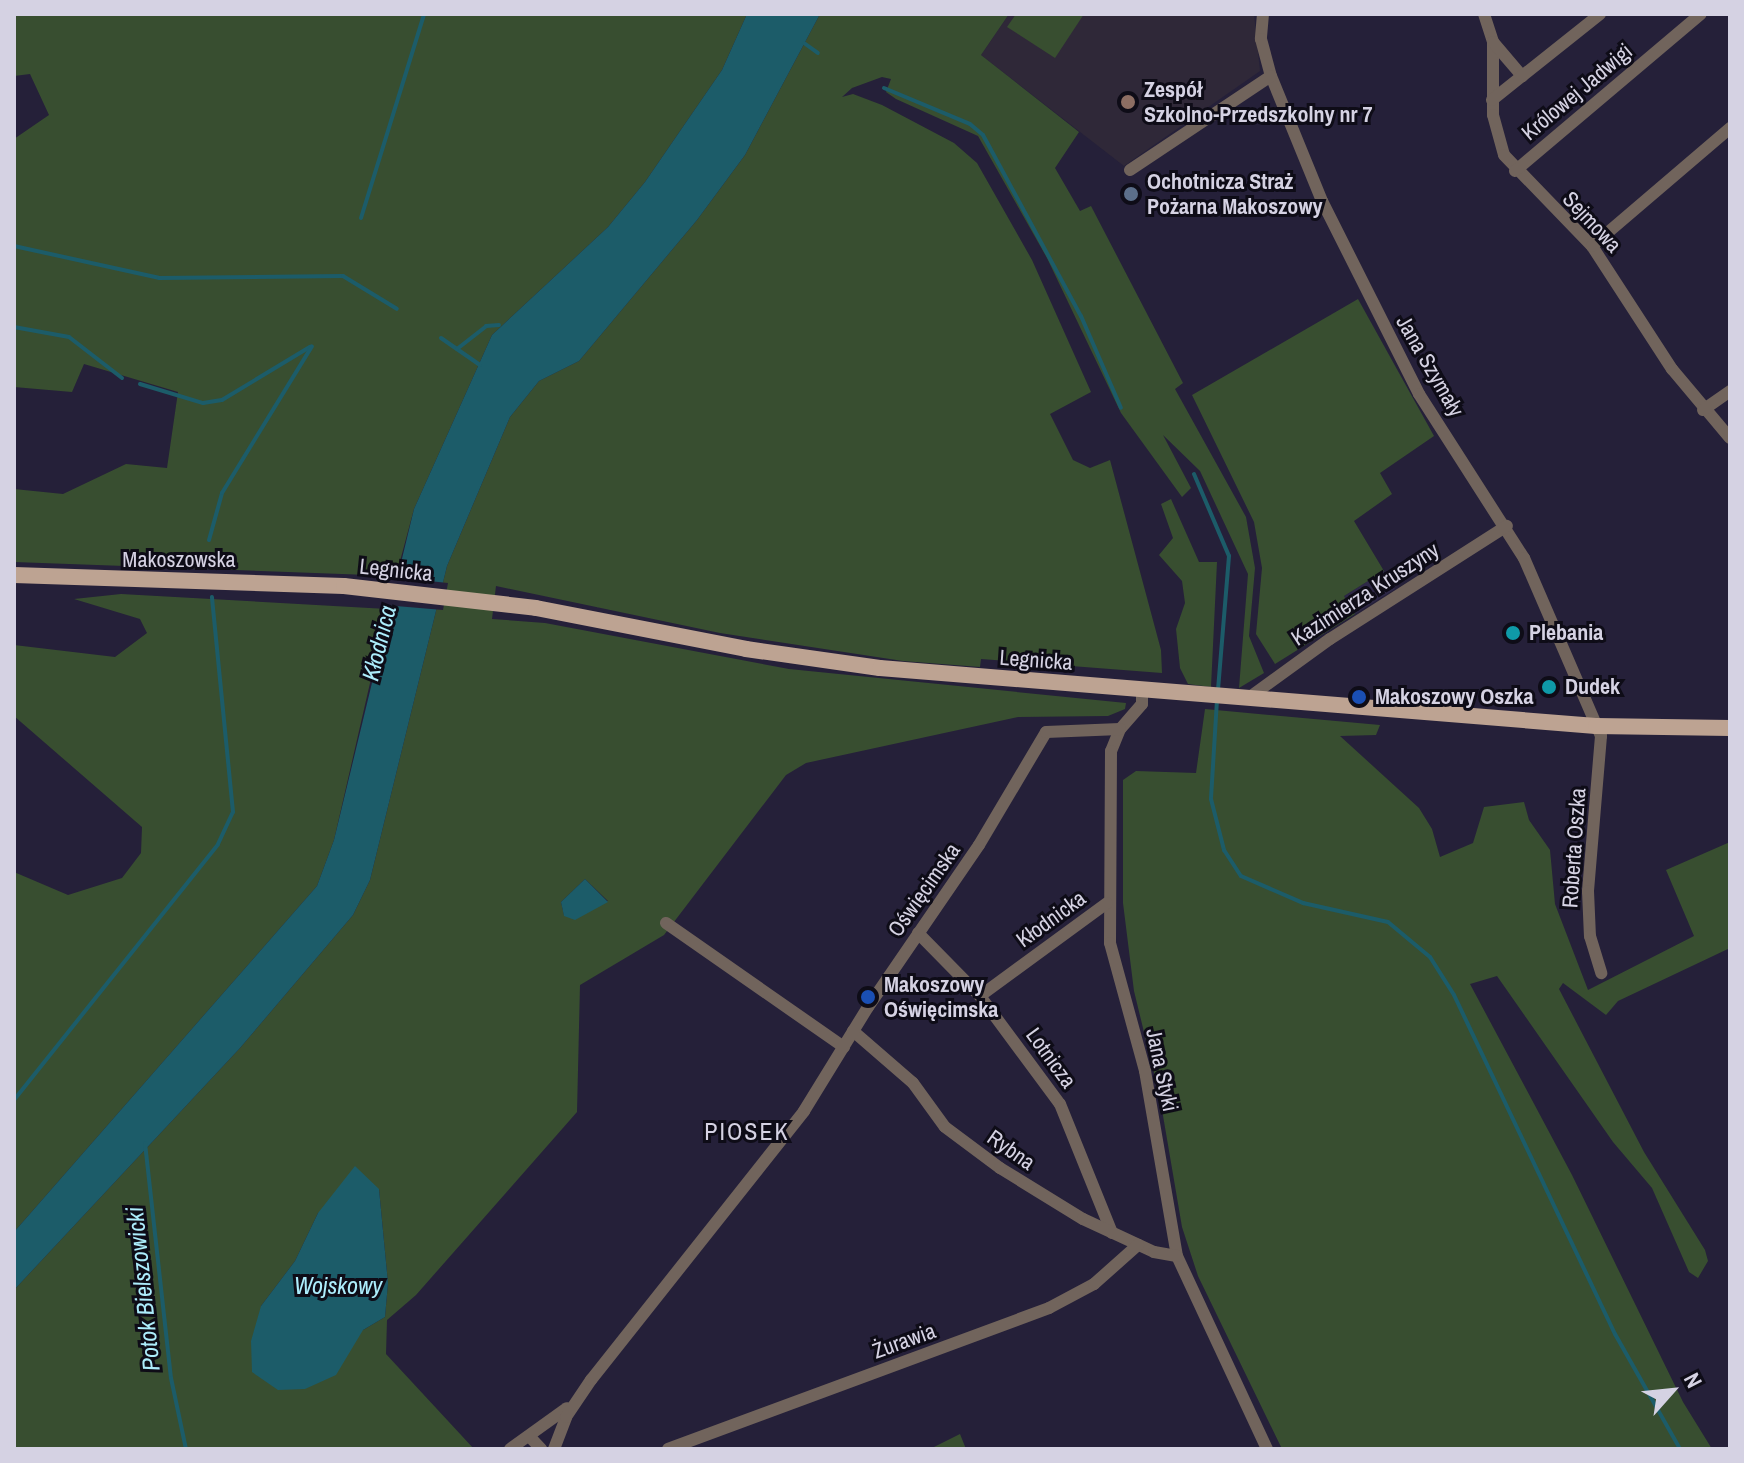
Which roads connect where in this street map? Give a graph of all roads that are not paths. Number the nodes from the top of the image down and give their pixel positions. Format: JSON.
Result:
{"nodes":[{"id":1,"x":1263,"y":14,"type":"edge"},
{"id":2,"x":1484,"y":14,"type":"edge"},
{"id":3,"x":1600,"y":14,"type":"edge"},
{"id":4,"x":1701,"y":14,"type":"edge"},
{"id":5,"x":1493,"y":42,"type":"junction"},
{"id":6,"x":1271,"y":76,"type":"junction"},
{"id":7,"x":1522,"y":76,"type":"junction"},
{"id":8,"x":1492,"y":100,"type":"junction"},
{"id":9,"x":1730,"y":128,"type":"edge"},
{"id":10,"x":1130,"y":170,"type":"dead end"},
{"id":11,"x":1515,"y":171,"type":"junction"},
{"id":12,"x":1592,"y":246,"type":"junction"},
{"id":13,"x":1730,"y":391,"type":"edge"},
{"id":14,"x":1703,"y":410,"type":"junction"},
{"id":15,"x":1730,"y":438,"type":"edge"},
{"id":16,"x":1507,"y":526,"type":"junction"},
{"id":17,"x":14,"y":575,"type":"edge"},
{"id":18,"x":344,"y":586,"type":"joint"},
{"id":19,"x":1142,"y":690,"type":"junction"},
{"id":20,"x":1242,"y":698,"type":"junction"},
{"id":21,"x":1596,"y":726,"type":"junction"},
{"id":22,"x":1730,"y":728,"type":"edge"},
{"id":23,"x":1120,"y":729,"type":"junction"},
{"id":24,"x":1107,"y":903,"type":"junction"},
{"id":25,"x":666,"y":923,"type":"dead end"},
{"id":26,"x":918,"y":933,"type":"junction"},
{"id":27,"x":1601,"y":973,"type":"dead end"},
{"id":28,"x":980,"y":996,"type":"junction"},
{"id":29,"x":853,"y":1031,"type":"junction"},
{"id":30,"x":844,"y":1047,"type":"junction"},
{"id":31,"x":1112,"y":1233,"type":"junction"},
{"id":32,"x":1138,"y":1245,"type":"junction"},
{"id":33,"x":1177,"y":1256,"type":"junction"},
{"id":34,"x":581,"y":1394,"type":"junction"},
{"id":35,"x":529,"y":1436,"type":"junction"},
{"id":36,"x":510,"y":1449,"type":"edge"},
{"id":37,"x":541,"y":1449,"type":"edge"},
{"id":38,"x":554,"y":1449,"type":"edge"},
{"id":39,"x":668,"y":1449,"type":"edge"},
{"id":40,"x":1267,"y":1449,"type":"edge"}],
"edges":[{"from":1,"to":6,"type":"street","name":"Jana Szymały"},
{"from":2,"to":5,"type":"street","name":"Sejmowa"},
{"from":3,"to":7,"type":"street"},
{"from":4,"to":11,"type":"street","name":"Królowej Jadwigi"},
{"from":5,"to":7,"type":"street"},
{"from":5,"to":8,"type":"street","name":"Sejmowa"},
{"from":6,"to":10,"type":"street"},
{"from":6,"to":16,"type":"street","name":"Jana Szymały"},
{"from":7,"to":8,"type":"street"},
{"from":8,"to":11,"type":"street","name":"Sejmowa"},
{"from":9,"to":12,"type":"street"},
{"from":11,"to":12,"type":"street","name":"Sejmowa"},
{"from":12,"to":14,"type":"street","name":"Sejmowa"},
{"from":13,"to":14,"type":"street"},
{"from":14,"to":15,"type":"street","name":"Sejmowa"},
{"from":16,"to":20,"type":"street","name":"Kazimierza Kruszyny"},
{"from":16,"to":21,"type":"street","name":"Jana Szymały"},
{"from":17,"to":18,"type":"main road","name":"Makoszowska"},
{"from":18,"to":19,"type":"main road","name":"Legnicka"},
{"from":19,"to":20,"type":"main road","name":"Legnicka"},
{"from":19,"to":23,"type":"street","name":"Jana Styki"},
{"from":20,"to":21,"type":"main road","name":"Legnicka"},
{"from":21,"to":22,"type":"main road","name":"Legnicka"},
{"from":21,"to":27,"type":"street","name":"Roberta Oszka"},
{"from":23,"to":24,"type":"street","name":"Jana Styki"},
{"from":23,"to":26,"type":"street","name":"Oświęcimska"},
{"from":24,"to":28,"type":"street","name":"Kłodnicka"},
{"from":24,"to":33,"type":"street","name":"Jana Styki"},
{"from":25,"to":30,"type":"street"},
{"from":26,"to":28,"type":"street","name":"Lotnicza"},
{"from":26,"to":29,"type":"street","name":"Oświęcimska"},
{"from":28,"to":31,"type":"street","name":"Lotnicza"},
{"from":29,"to":30,"type":"street","name":"Oświęcimska"},
{"from":29,"to":31,"type":"street","name":"Rybna"},
{"from":30,"to":34,"type":"street","name":"Oświęcimska"},
{"from":31,"to":32,"type":"street","name":"Rybna"},
{"from":32,"to":33,"type":"street","name":"Rybna"},
{"from":32,"to":39,"type":"street","name":"Żurawia"},
{"from":33,"to":40,"type":"street","name":"Jana Styki"},
{"from":34,"to":35,"type":"street","name":"Oświęcimska"},
{"from":34,"to":38,"type":"street","name":"Oświęcimska"},
{"from":35,"to":36,"type":"street","name":"Oświęcimska"},
{"from":35,"to":37,"type":"street"}]}
